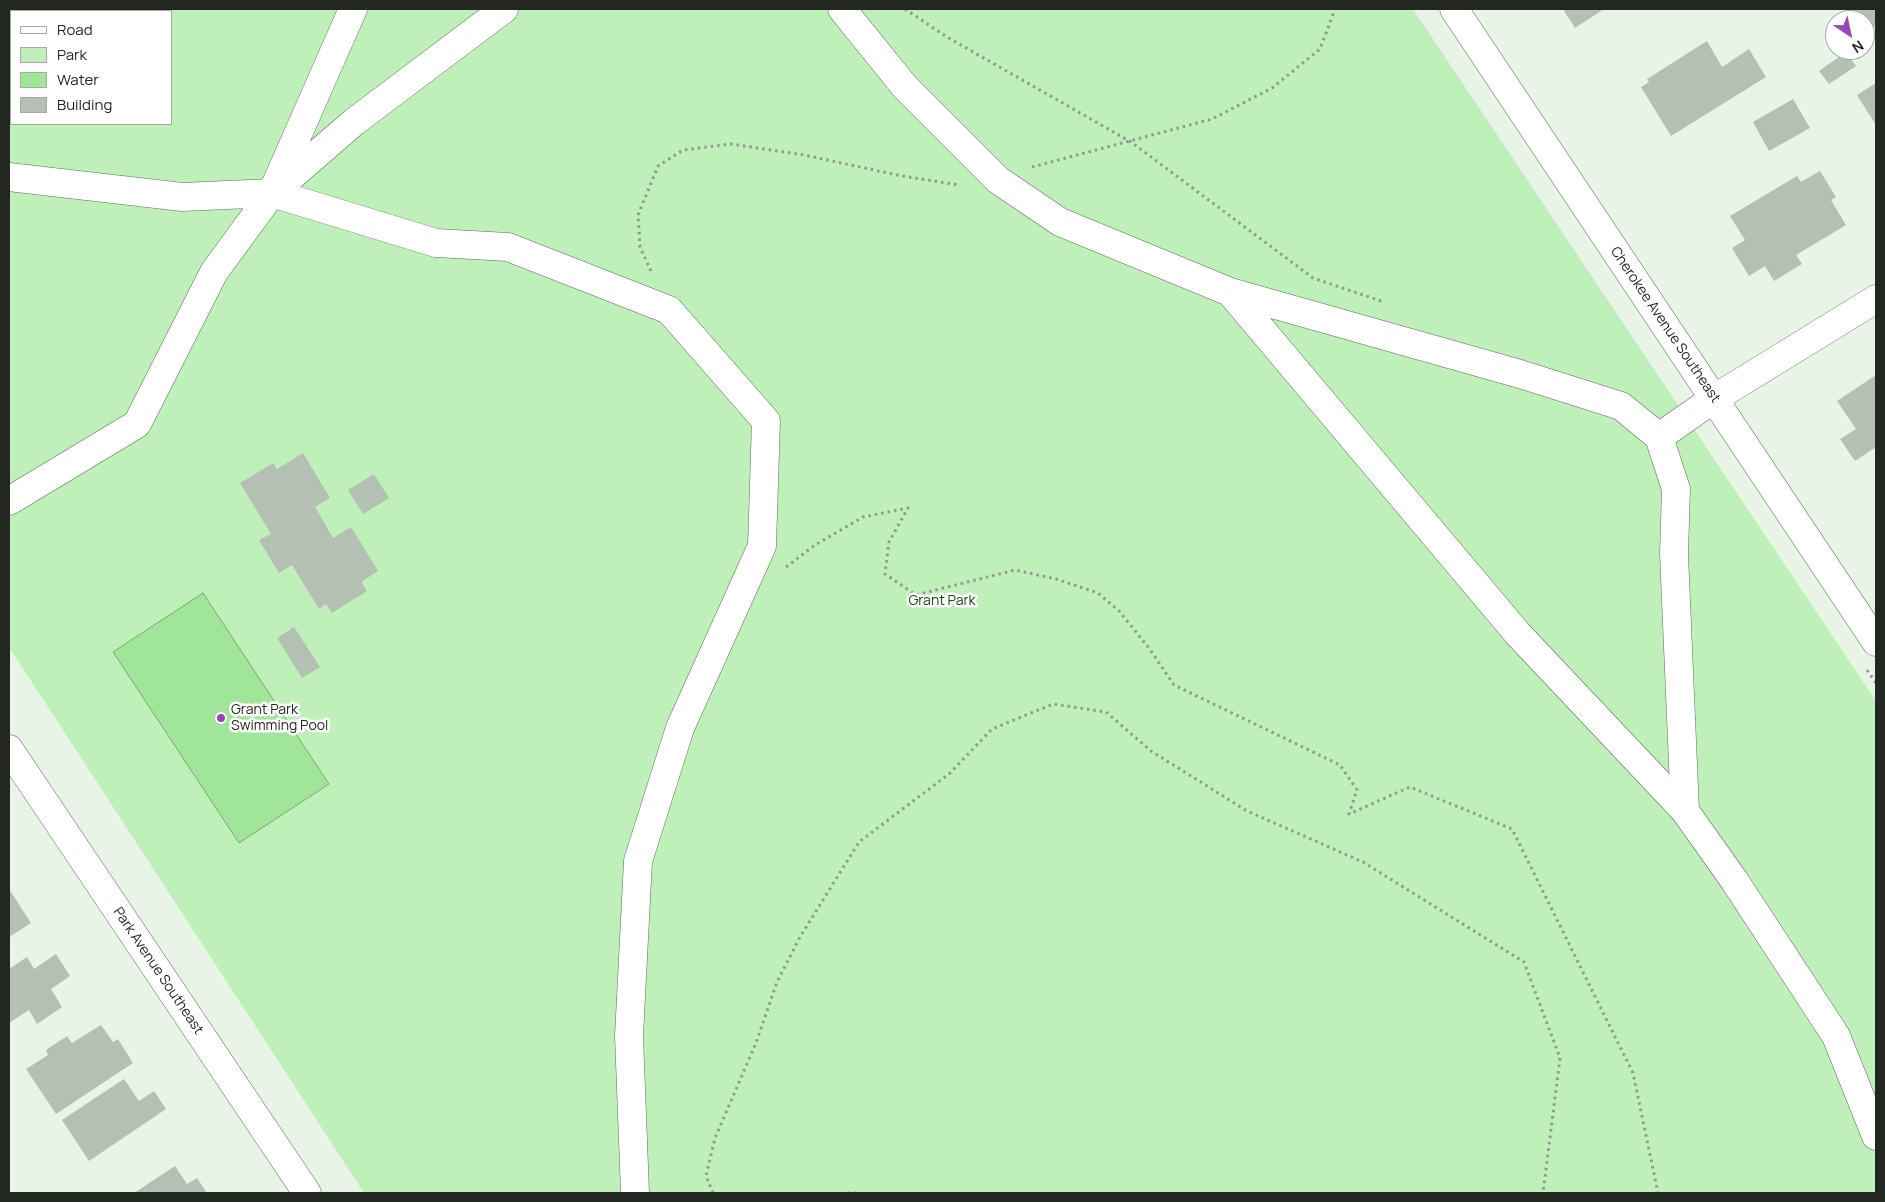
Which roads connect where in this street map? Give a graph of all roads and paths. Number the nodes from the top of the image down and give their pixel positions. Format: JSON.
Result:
{"nodes":[{"id":1,"x":353,"y":9,"type":"edge"},
{"id":2,"x":504,"y":9,"type":"edge"},
{"id":3,"x":842,"y":9,"type":"edge"},
{"id":4,"x":905,"y":9,"type":"edge"},
{"id":5,"x":1335,"y":9,"type":"edge"},
{"id":6,"x":1454,"y":9,"type":"edge"},
{"id":7,"x":1131,"y":142,"type":"junction"},
{"id":8,"x":9,"y":177,"type":"edge"},
{"id":9,"x":998,"y":180,"type":"junction"},
{"id":10,"x":272,"y":193,"type":"junction"},
{"id":11,"x":1230,"y":292,"type":"junction"},
{"id":12,"x":1876,"y":299,"type":"edge"},
{"id":13,"x":1389,"y":304,"type":"dead end"},
{"id":14,"x":669,"y":310,"type":"junction"},
{"id":15,"x":1714,"y":398,"type":"junction"},
{"id":16,"x":1659,"y":437,"type":"junction"},
{"id":17,"x":9,"y":501,"type":"edge"},
{"id":18,"x":783,"y":569,"type":"dead end"},
{"id":19,"x":1876,"y":642,"type":"edge"},
{"id":20,"x":9,"y":749,"type":"edge"},
{"id":21,"x":1685,"y":811,"type":"junction"},
{"id":22,"x":1876,"y":1136,"type":"edge"},
{"id":23,"x":304,"y":1192,"type":"edge"},
{"id":24,"x":635,"y":1193,"type":"edge"},
{"id":25,"x":713,"y":1193,"type":"edge"},
{"id":26,"x":848,"y":1193,"type":"edge"},
{"id":27,"x":858,"y":1193,"type":"edge"},
{"id":28,"x":1543,"y":1193,"type":"edge"},
{"id":29,"x":1658,"y":1193,"type":"edge"}],
"edges":[{"from":1,"to":10,"type":"street"},
{"from":2,"to":10,"type":"street"},
{"from":3,"to":9,"type":"street"},
{"from":4,"to":7,"type":"path"},
{"from":5,"to":7,"type":"path"},
{"from":6,"to":15,"type":"street","name":"Cherokee Avenue Southeast"},
{"from":7,"to":9,"type":"path"},
{"from":7,"to":13,"type":"path"},
{"from":8,"to":10,"type":"street"},
{"from":9,"to":11,"type":"street"},
{"from":9,"to":14,"type":"path"},
{"from":10,"to":14,"type":"street"},
{"from":10,"to":17,"type":"street"},
{"from":11,"to":16,"type":"street"},
{"from":11,"to":21,"type":"street"},
{"from":12,"to":15,"type":"street"},
{"from":14,"to":24,"type":"street"},
{"from":15,"to":16,"type":"street"},
{"from":15,"to":19,"type":"street","name":"Cherokee Avenue Southeast"},
{"from":16,"to":21,"type":"street"},
{"from":18,"to":29,"type":"path"},
{"from":20,"to":23,"type":"street","name":"Park Avenue Southeast"},
{"from":21,"to":22,"type":"street"},
{"from":25,"to":28,"type":"path"},
{"from":26,"to":27,"type":"path"}]}
